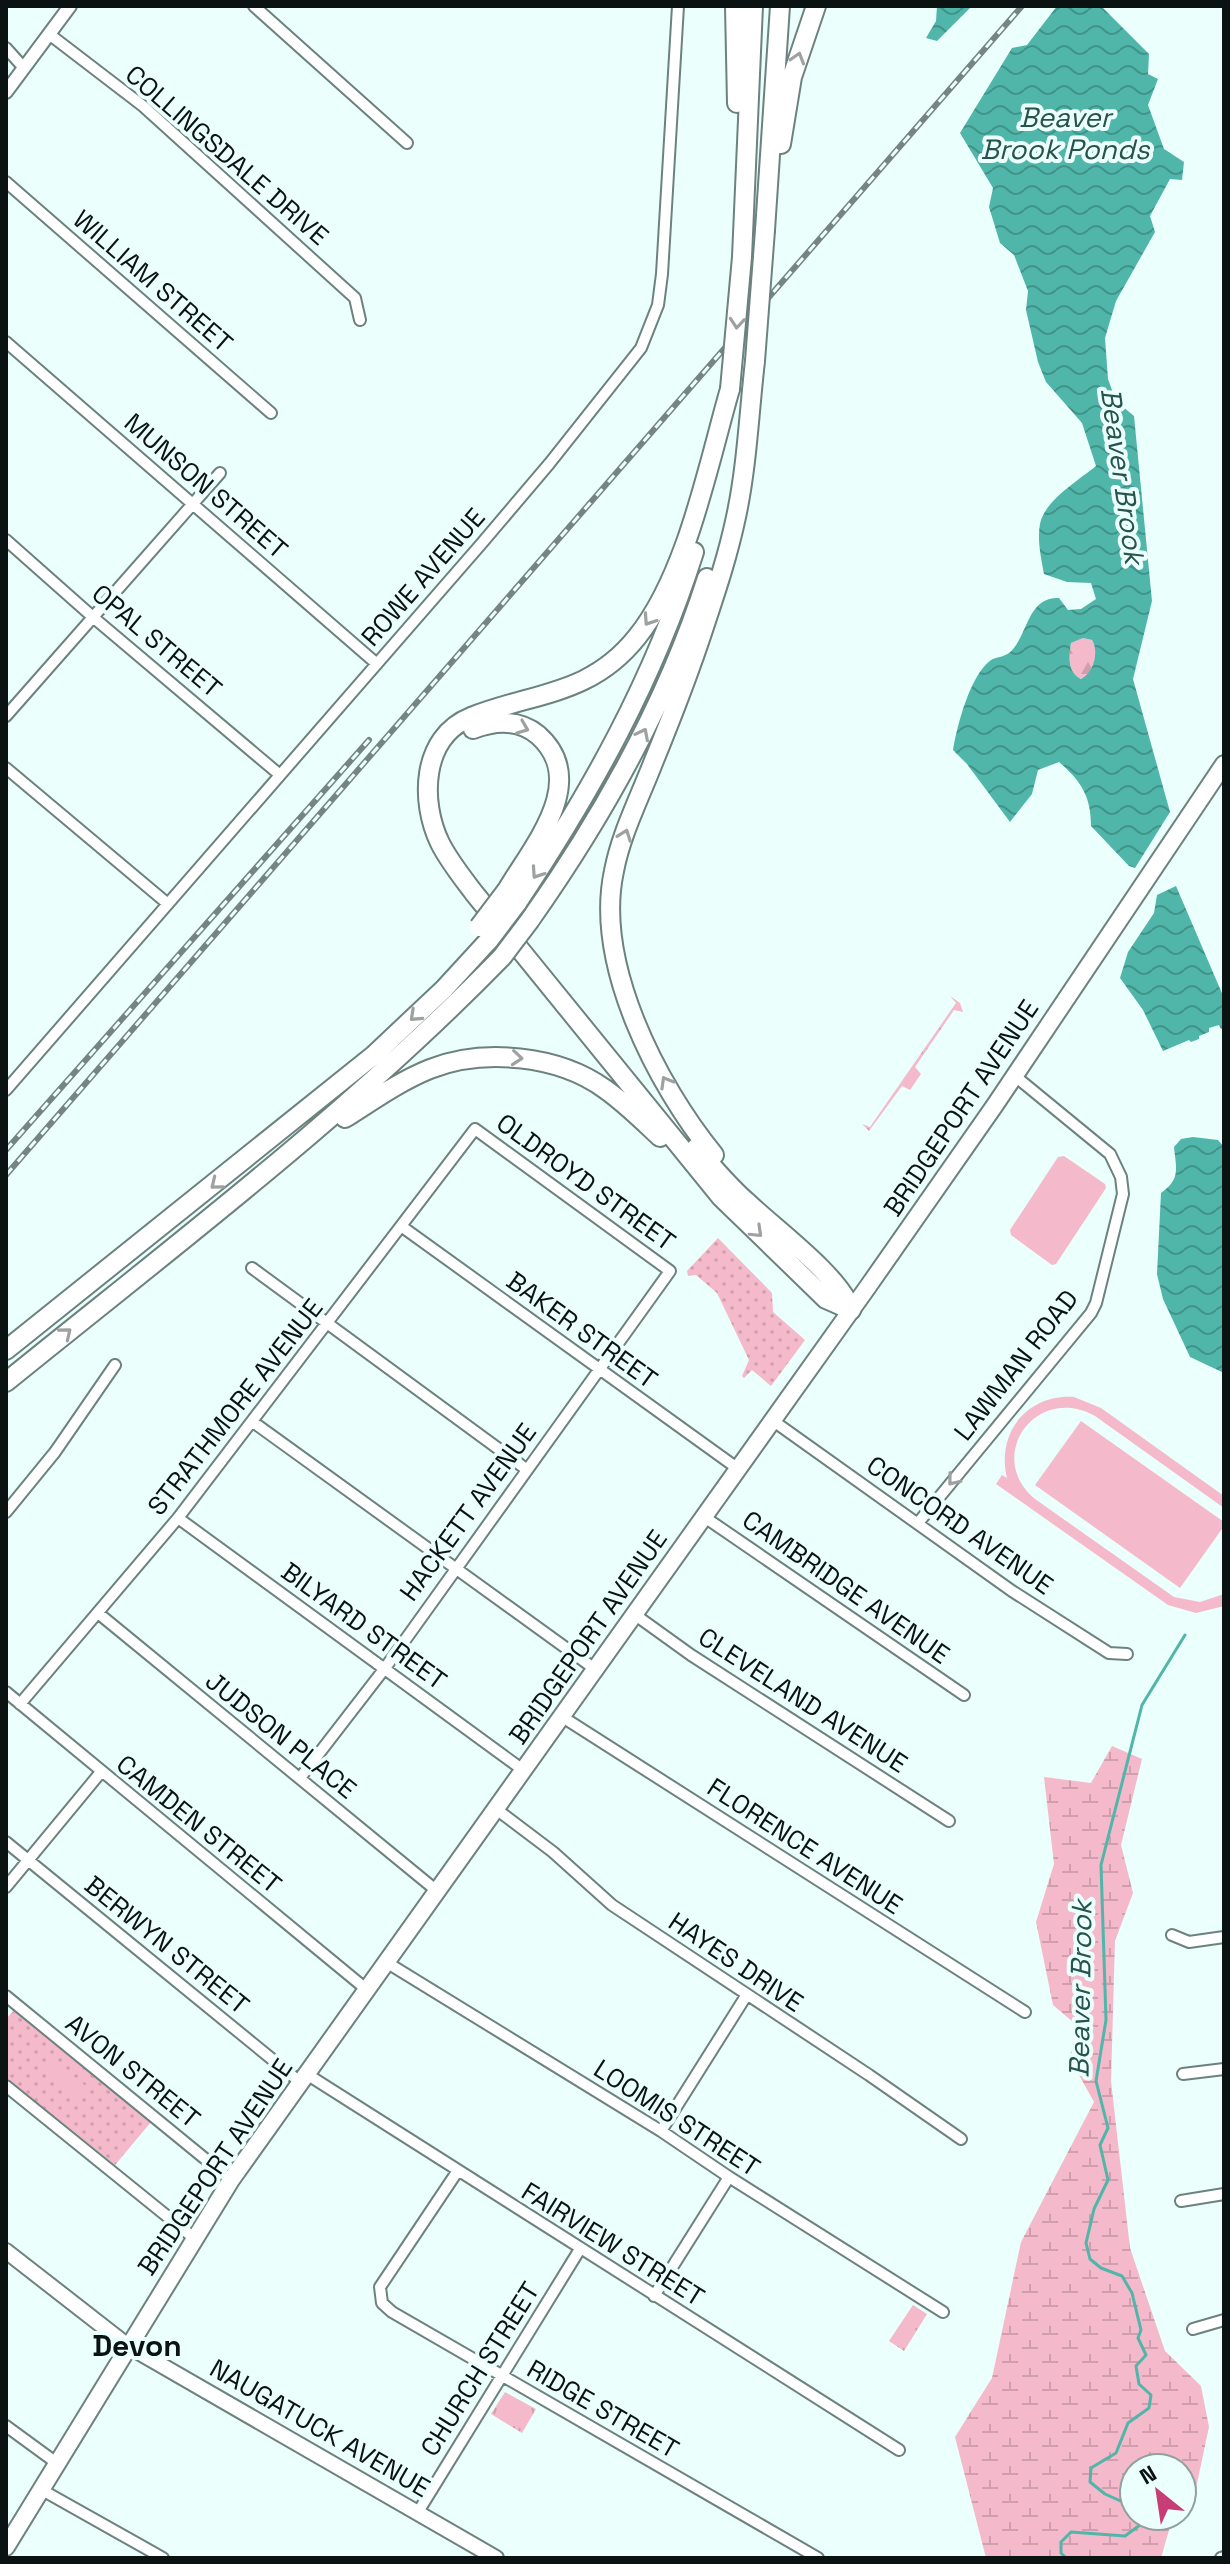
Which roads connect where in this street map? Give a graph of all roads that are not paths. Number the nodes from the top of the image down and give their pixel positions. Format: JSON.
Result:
{"nodes":[{"id":1,"x":70,"y":6,"type":"edge"},
{"id":2,"x":254,"y":6,"type":"edge"},
{"id":3,"x":678,"y":6,"type":"edge"},
{"id":4,"x":735,"y":6,"type":"edge"},
{"id":5,"x":753,"y":6,"type":"edge"},
{"id":6,"x":780,"y":6,"type":"edge"},
{"id":7,"x":816,"y":6,"type":"edge"},
{"id":8,"x":49,"y":34,"type":"junction"},
{"id":9,"x":6,"y":48,"type":"edge"},
{"id":10,"x":24,"y":68,"type":"junction"},
{"id":11,"x":6,"y":92,"type":"edge"},
{"id":12,"x":407,"y":143,"type":"dead end"},
{"id":13,"x":6,"y":182,"type":"edge"},
{"id":14,"x":744,"y":212,"type":"junction"},
{"id":15,"x":766,"y":223,"type":"junction"},
{"id":16,"x":360,"y":320,"type":"dead end"},
{"id":17,"x":6,"y":342,"type":"edge"},
{"id":18,"x":755,"y":361,"type":"junction"},
{"id":19,"x":730,"y":389,"type":"junction"},
{"id":20,"x":271,"y":413,"type":"dead end"},
{"id":21,"x":220,"y":473,"type":"dead end"},
{"id":22,"x":193,"y":505,"type":"junction"},
{"id":23,"x":6,"y":540,"type":"edge"},
{"id":24,"x":94,"y":618,"type":"junction"},
{"id":25,"x":377,"y":664,"type":"junction"},
{"id":26,"x":6,"y":716,"type":"edge"},
{"id":27,"x":1224,"y":764,"type":"edge"},
{"id":28,"x":6,"y":768,"type":"edge"},
{"id":29,"x":280,"y":775,"type":"junction"},
{"id":30,"x":512,"y":897,"type":"junction"},
{"id":31,"x":168,"y":904,"type":"junction"},
{"id":32,"x":1015,"y":1076,"type":"junction"},
{"id":33,"x":6,"y":1090,"type":"edge"},
{"id":34,"x":475,"y":1129,"type":"joint"},
{"id":35,"x":294,"y":1148,"type":"junction"},
{"id":36,"x":721,"y":1197,"type":"junction"},
{"id":37,"x":401,"y":1226,"type":"junction"},
{"id":38,"x":782,"y":1232,"type":"junction"},
{"id":39,"x":252,"y":1268,"type":"dead end"},
{"id":40,"x":670,"y":1271,"type":"joint"},
{"id":41,"x":851,"y":1310,"type":"junction"},
{"id":42,"x":328,"y":1324,"type":"junction"},
{"id":43,"x":6,"y":1350,"type":"edge"},
{"id":44,"x":115,"y":1365,"type":"dead end"},
{"id":45,"x":599,"y":1369,"type":"junction"},
{"id":46,"x":6,"y":1382,"type":"edge"},
{"id":47,"x":772,"y":1420,"type":"junction"},
{"id":48,"x":253,"y":1422,"type":"junction"},
{"id":49,"x":737,"y":1468,"type":"junction"},
{"id":50,"x":526,"y":1469,"type":"junction"},
{"id":51,"x":6,"y":1512,"type":"edge"},
{"id":52,"x":703,"y":1516,"type":"junction"},
{"id":53,"x":178,"y":1518,"type":"junction"},
{"id":54,"x":918,"y":1523,"type":"junction"},
{"id":55,"x":454,"y":1569,"type":"junction"},
{"id":56,"x":98,"y":1613,"type":"junction"},
{"id":57,"x":634,"y":1614,"type":"junction"},
{"id":58,"x":1127,"y":1654,"type":"dead end"},
{"id":59,"x":385,"y":1668,"type":"junction"},
{"id":60,"x":595,"y":1669,"type":"junction"},
{"id":61,"x":6,"y":1692,"type":"edge"},
{"id":62,"x":964,"y":1695,"type":"dead end"},
{"id":63,"x":20,"y":1704,"type":"junction"},
{"id":64,"x":561,"y":1716,"type":"junction"},
{"id":65,"x":523,"y":1770,"type":"junction"},
{"id":66,"x":101,"y":1772,"type":"junction"},
{"id":67,"x":300,"y":1778,"type":"junction"},
{"id":68,"x":496,"y":1809,"type":"junction"},
{"id":69,"x":949,"y":1821,"type":"dead end"},
{"id":70,"x":6,"y":1842,"type":"edge"},
{"id":71,"x":28,"y":1860,"type":"junction"},
{"id":72,"x":6,"y":1887,"type":"edge"},
{"id":73,"x":437,"y":1891,"type":"junction"},
{"id":74,"x":1172,"y":1935,"type":"dead end"},
{"id":75,"x":1224,"y":1937,"type":"edge"},
{"id":76,"x":386,"y":1962,"type":"junction"},
{"id":77,"x":366,"y":1989,"type":"junction"},
{"id":78,"x":6,"y":1996,"type":"edge"},
{"id":79,"x":746,"y":1996,"type":"junction"},
{"id":80,"x":1025,"y":2012,"type":"dead end"},
{"id":81,"x":1224,"y":2069,"type":"edge"},
{"id":82,"x":1183,"y":2074,"type":"dead end"},
{"id":83,"x":302,"y":2078,"type":"junction"},
{"id":84,"x":6,"y":2086,"type":"edge"},
{"id":85,"x":661,"y":2131,"type":"junction"},
{"id":86,"x":961,"y":2139,"type":"dead end"},
{"id":87,"x":457,"y":2172,"type":"junction"},
{"id":88,"x":729,"y":2177,"type":"junction"},
{"id":89,"x":231,"y":2180,"type":"junction"},
{"id":90,"x":1224,"y":2194,"type":"edge"},
{"id":91,"x":1181,"y":2201,"type":"dead end"},
{"id":92,"x":194,"y":2238,"type":"junction"},
{"id":93,"x":580,"y":2249,"type":"junction"},
{"id":94,"x":6,"y":2251,"type":"edge"},
{"id":95,"x":654,"y":2296,"type":"junction"},
{"id":96,"x":943,"y":2312,"type":"dead end"},
{"id":97,"x":1224,"y":2320,"type":"edge"},
{"id":98,"x":1193,"y":2329,"type":"dead end"},
{"id":99,"x":128,"y":2346,"type":"junction"},
{"id":100,"x":501,"y":2375,"type":"junction"},
{"id":101,"x":6,"y":2426,"type":"edge"},
{"id":102,"x":899,"y":2450,"type":"dead end"},
{"id":103,"x":58,"y":2464,"type":"junction"},
{"id":104,"x":42,"y":2490,"type":"junction"},
{"id":105,"x":418,"y":2512,"type":"junction"},
{"id":106,"x":6,"y":2547,"type":"edge"},
{"id":107,"x":163,"y":2558,"type":"edge"},
{"id":108,"x":496,"y":2558,"type":"edge"},
{"id":109,"x":818,"y":2558,"type":"edge"}],
"edges":[{"from":1,"to":8,"type":"street"},
{"from":2,"to":12,"type":"street"},
{"from":3,"to":25,"type":"street","name":"ROWE AVENUE"},
{"from":4,"to":14,"type":"highway"},
{"from":5,"to":14,"type":"highway"},
{"from":6,"to":15,"type":"highway"},
{"from":15,"to":7,"type":"highway","one_way":true},
{"from":8,"to":10,"type":"street"},
{"from":8,"to":16,"type":"street","name":"COLLINGSDALE DRIVE"},
{"from":9,"to":10,"type":"street"},
{"from":10,"to":11,"type":"street"},
{"from":13,"to":20,"type":"street","name":"WILLIAM STREET"},
{"from":14,"to":19,"type":"highway","one_way":true,"bridge":true},
{"from":15,"to":18,"type":"highway","bridge":true},
{"from":17,"to":22,"type":"street","name":"MUNSON STREET"},
{"from":35,"to":18,"type":"highway","one_way":true,"bridge":true},
{"from":38,"to":18,"type":"highway","one_way":true},
{"from":19,"to":30,"type":"highway","one_way":true},
{"from":19,"to":36,"type":"highway","one_way":true},
{"from":21,"to":22,"type":"street"},
{"from":22,"to":24,"type":"street"},
{"from":22,"to":25,"type":"street","name":"MUNSON STREET"},
{"from":23,"to":24,"type":"street","name":"OPAL STREET"},
{"from":24,"to":26,"type":"street"},
{"from":24,"to":29,"type":"street","name":"OPAL STREET"},
{"from":25,"to":29,"type":"street","name":"ROWE AVENUE"},
{"from":27,"to":32,"type":"main road","name":"BRIDGEPORT AVENUE"},
{"from":28,"to":31,"type":"street"},
{"from":29,"to":31,"type":"street","name":"ROWE AVENUE"},
{"from":38,"to":30,"type":"highway","one_way":true},
{"from":30,"to":43,"type":"highway","one_way":true,"bridge":true},
{"from":31,"to":33,"type":"street","name":"ROWE AVENUE"},
{"from":32,"to":41,"type":"main road","name":"BRIDGEPORT AVENUE"},
{"from":32,"to":54,"type":"street","name":"LAWMAN ROAD","one_way":true},
{"from":34,"to":37,"type":"street","name":"STRATHMORE AVENUE"},
{"from":34,"to":40,"type":"street","name":"OLDROYD STREET"},
{"from":35,"to":36,"type":"highway","one_way":true},
{"from":46,"to":35,"type":"highway","one_way":true},
{"from":36,"to":41,"type":"highway","one_way":true},
{"from":37,"to":42,"type":"street","name":"STRATHMORE AVENUE"},
{"from":37,"to":45,"type":"street","name":"BAKER STREET"},
{"from":38,"to":41,"type":"highway"},
{"from":39,"to":42,"type":"street"},
{"from":40,"to":45,"type":"street","name":"HACKETT AVENUE"},
{"from":41,"to":47,"type":"main road","name":"BRIDGEPORT AVENUE"},
{"from":42,"to":48,"type":"street","name":"STRATHMORE AVENUE"},
{"from":42,"to":50,"type":"street"},
{"from":44,"to":51,"type":"street"},
{"from":45,"to":49,"type":"street","name":"BAKER STREET"},
{"from":45,"to":50,"type":"street","name":"HACKETT AVENUE"},
{"from":47,"to":49,"type":"main road","name":"BRIDGEPORT AVENUE"},
{"from":47,"to":54,"type":"street","name":"CONCORD AVENUE"},
{"from":48,"to":53,"type":"street","name":"STRATHMORE AVENUE"},
{"from":48,"to":55,"type":"street"},
{"from":49,"to":52,"type":"main road","name":"BRIDGEPORT AVENUE"},
{"from":50,"to":55,"type":"street","name":"HACKETT AVENUE"},
{"from":52,"to":57,"type":"main road","name":"BRIDGEPORT AVENUE"},
{"from":52,"to":62,"type":"street","name":"CAMBRIDGE AVENUE"},
{"from":53,"to":56,"type":"street","name":"STRATHMORE AVENUE"},
{"from":53,"to":59,"type":"street","name":"BILYARD STREET"},
{"from":54,"to":58,"type":"street","name":"CONCORD AVENUE"},
{"from":55,"to":59,"type":"street","name":"HACKETT AVENUE"},
{"from":55,"to":60,"type":"street"},
{"from":56,"to":63,"type":"street","name":"STRATHMORE AVENUE"},
{"from":56,"to":67,"type":"street","name":"JUDSON PLACE"},
{"from":57,"to":60,"type":"main road","name":"BRIDGEPORT AVENUE"},
{"from":57,"to":69,"type":"street","name":"CLEVELAND AVENUE"},
{"from":59,"to":65,"type":"street","name":"BILYARD STREET"},
{"from":59,"to":67,"type":"street","name":"HACKETT AVENUE"},
{"from":60,"to":64,"type":"main road","name":"BRIDGEPORT AVENUE"},
{"from":61,"to":63,"type":"street","name":"CAMDEN STREET"},
{"from":63,"to":66,"type":"street","name":"CAMDEN STREET"},
{"from":64,"to":65,"type":"main road","name":"BRIDGEPORT AVENUE"},
{"from":64,"to":80,"type":"street","name":"FLORENCE AVENUE"},
{"from":65,"to":68,"type":"main road","name":"BRIDGEPORT AVENUE"},
{"from":66,"to":71,"type":"street"},
{"from":66,"to":77,"type":"street","name":"CAMDEN STREET"},
{"from":67,"to":73,"type":"street","name":"JUDSON PLACE"},
{"from":68,"to":73,"type":"main road","name":"BRIDGEPORT AVENUE"},
{"from":68,"to":79,"type":"street","name":"HAYES DRIVE"},
{"from":70,"to":71,"type":"street","name":"BERWYN STREET"},
{"from":71,"to":72,"type":"street"},
{"from":71,"to":83,"type":"street","name":"BERWYN STREET"},
{"from":73,"to":76,"type":"main road","name":"BRIDGEPORT AVENUE"},
{"from":74,"to":75,"type":"street"},
{"from":76,"to":77,"type":"main road","name":"BRIDGEPORT AVENUE"},
{"from":76,"to":85,"type":"street","name":"LOOMIS STREET"},
{"from":77,"to":83,"type":"main road","name":"BRIDGEPORT AVENUE"},
{"from":78,"to":89,"type":"street","name":"AVON STREET"},
{"from":79,"to":85,"type":"street"},
{"from":79,"to":86,"type":"street","name":"HAYES DRIVE"},
{"from":81,"to":82,"type":"street"},
{"from":83,"to":87,"type":"street","name":"FAIRVIEW STREET"},
{"from":83,"to":89,"type":"main road","name":"BRIDGEPORT AVENUE"},
{"from":84,"to":92,"type":"street"},
{"from":85,"to":88,"type":"street","name":"LOOMIS STREET"},
{"from":87,"to":93,"type":"street","name":"FAIRVIEW STREET"},
{"from":87,"to":100,"type":"street","name":"RIDGE STREET"},
{"from":88,"to":95,"type":"street"},
{"from":88,"to":96,"type":"street","name":"LOOMIS STREET"},
{"from":89,"to":92,"type":"main road","name":"BRIDGEPORT AVENUE"},
{"from":90,"to":91,"type":"street"},
{"from":92,"to":99,"type":"main road","name":"BRIDGEPORT AVENUE"},
{"from":93,"to":95,"type":"street","name":"FAIRVIEW STREET"},
{"from":93,"to":100,"type":"street","name":"CHURCH STREET"},
{"from":94,"to":99,"type":"main road","name":"NAUGATUCK AVENUE"},
{"from":95,"to":102,"type":"street","name":"FAIRVIEW STREET"},
{"from":97,"to":98,"type":"street"},
{"from":99,"to":103,"type":"main road","name":"BRIDGEPORT AVENUE"},
{"from":99,"to":105,"type":"main road","name":"NAUGATUCK AVENUE"},
{"from":100,"to":105,"type":"street","name":"CHURCH STREET"},
{"from":100,"to":109,"type":"street","name":"RIDGE STREET"},
{"from":101,"to":103,"type":"street"},
{"from":103,"to":104,"type":"main road","name":"BRIDGEPORT AVENUE"},
{"from":104,"to":106,"type":"main road","name":"BRIDGEPORT AVENUE"},
{"from":104,"to":107,"type":"street"},
{"from":105,"to":108,"type":"main road","name":"NAUGATUCK AVENUE"}]}
